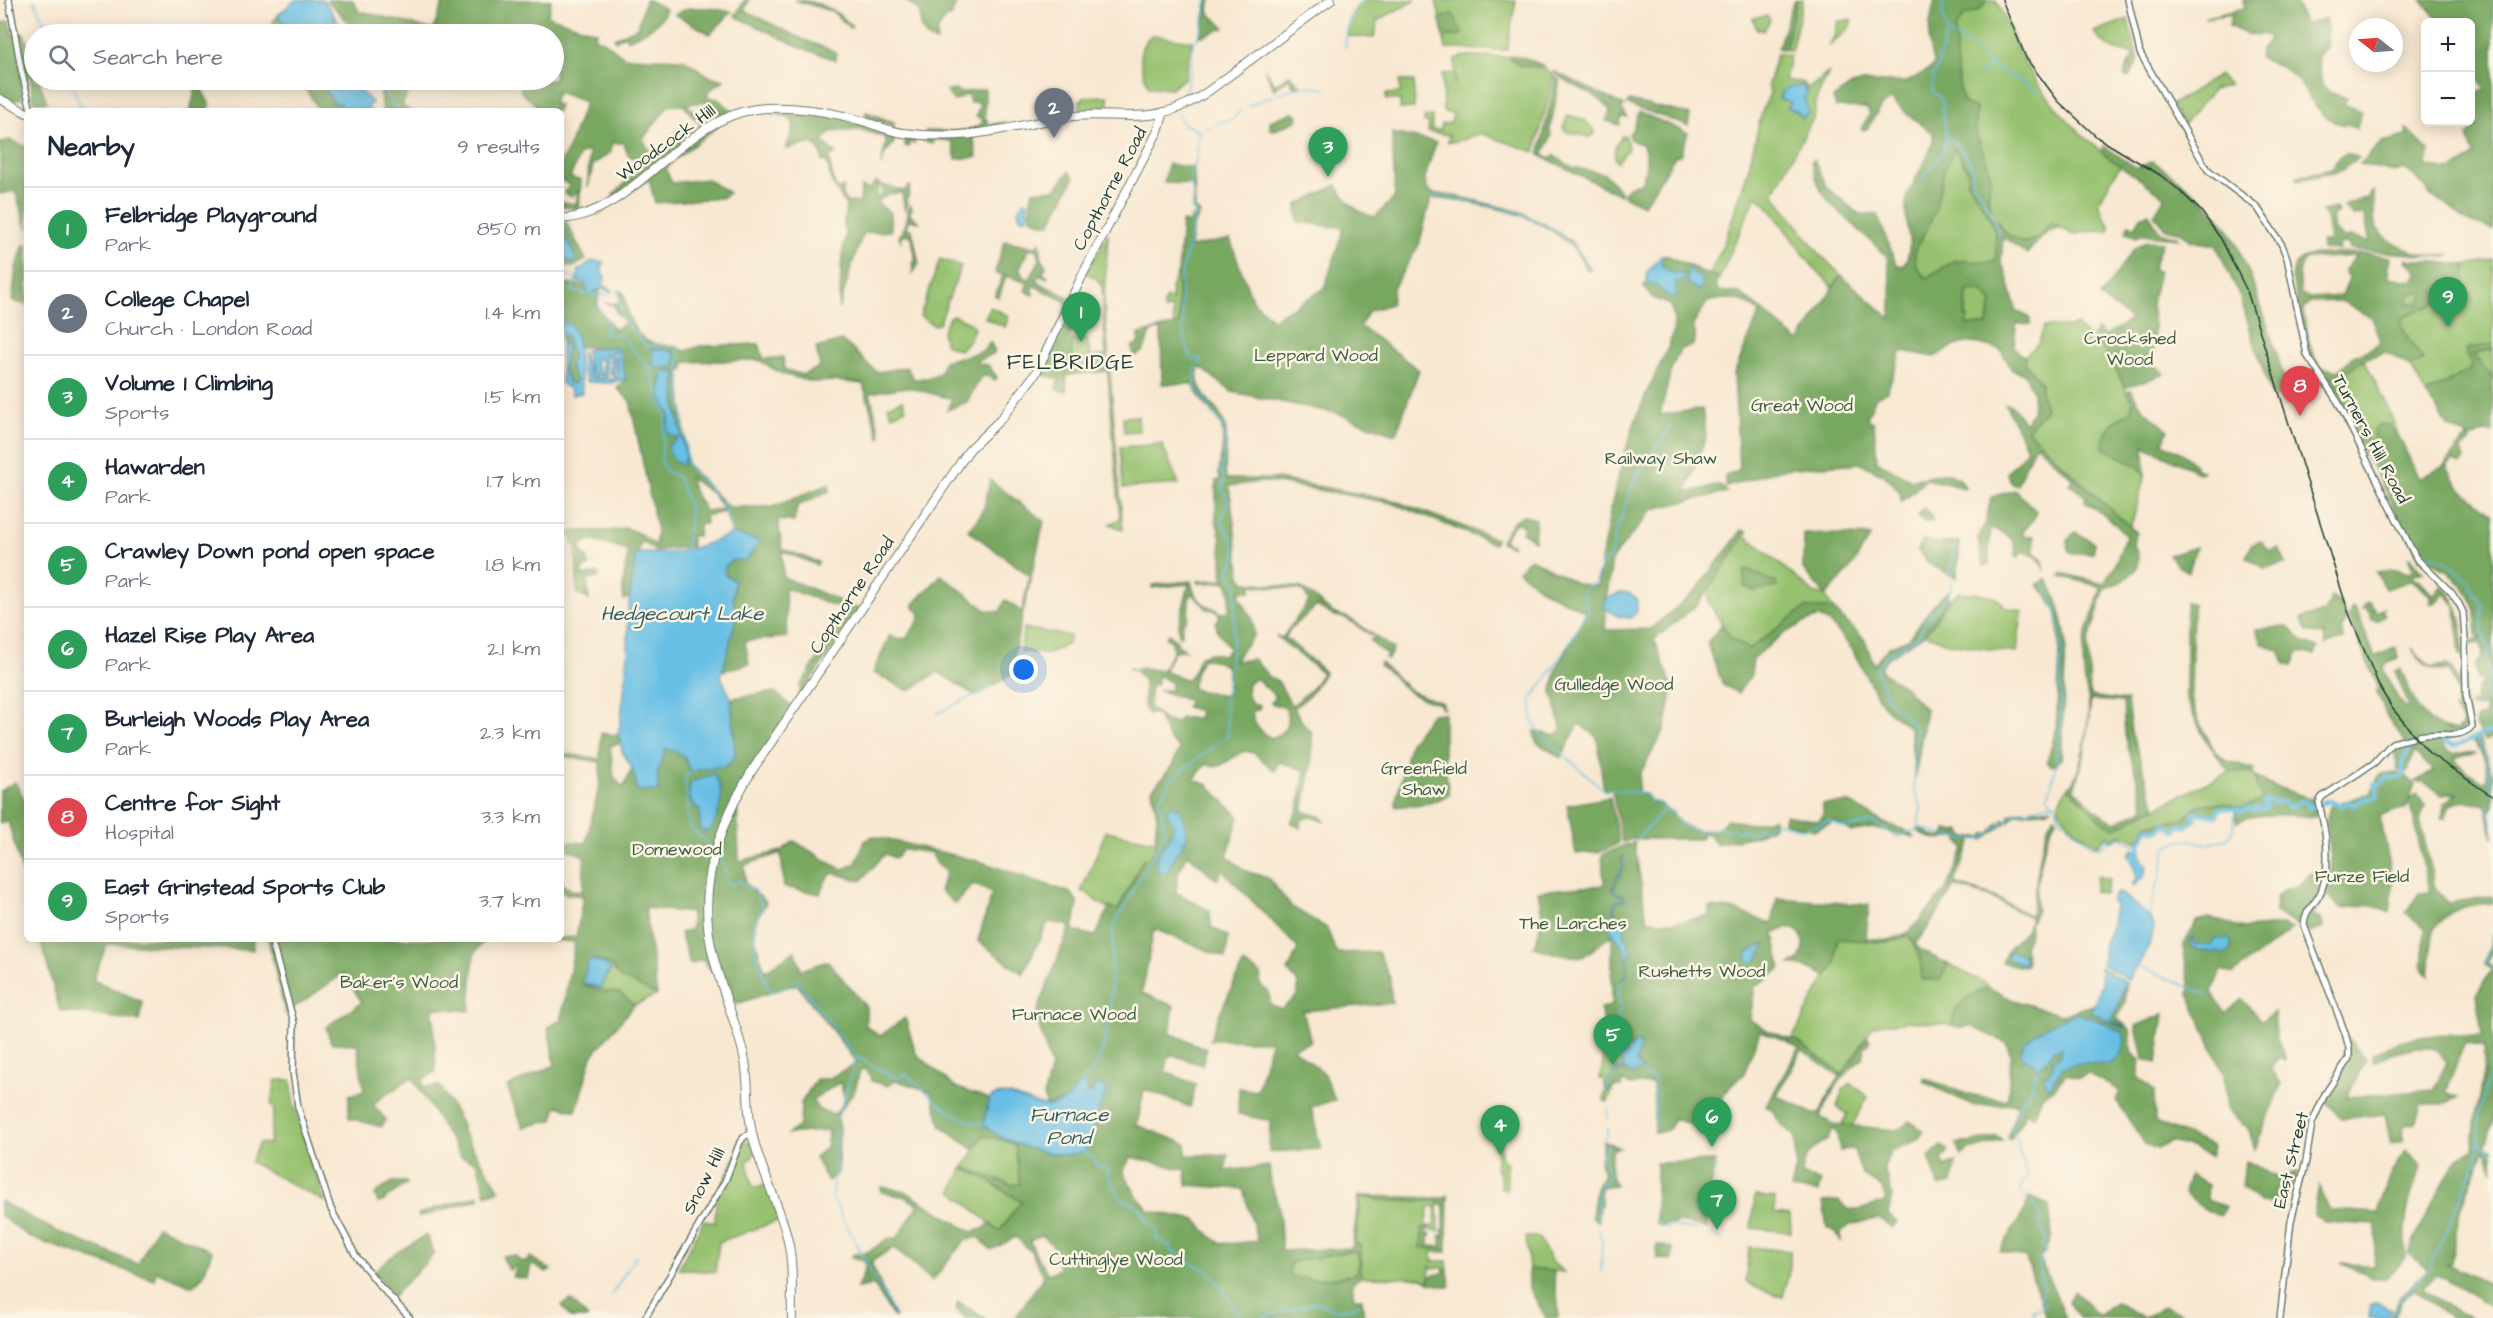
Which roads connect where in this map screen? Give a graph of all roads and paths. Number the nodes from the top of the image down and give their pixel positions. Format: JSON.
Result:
{"nodes":[{"id":1,"x":9,"y":0,"type":"edge"},
{"id":2,"x":1331,"y":0,"type":"edge"},
{"id":3,"x":2128,"y":0,"type":"edge"},
{"id":4,"x":24,"y":83,"type":"edge"},
{"id":5,"x":26,"y":90,"type":"edge"},
{"id":6,"x":0,"y":99,"type":"edge"},
{"id":7,"x":29,"y":108,"type":"edge"},
{"id":8,"x":24,"y":109,"type":"edge"},
{"id":9,"x":1164,"y":112,"type":"junction"},
{"id":10,"x":564,"y":219,"type":"edge"},
{"id":11,"x":2419,"y":736,"type":"dead end"},
{"id":12,"x":2412,"y":738,"type":"dead end"},
{"id":13,"x":272,"y":942,"type":"edge"},
{"id":14,"x":752,"y":1134,"type":"junction"},
{"id":15,"x":410,"y":1318,"type":"edge"},
{"id":16,"x":645,"y":1318,"type":"edge"},
{"id":17,"x":792,"y":1318,"type":"edge"},
{"id":18,"x":2280,"y":1318,"type":"edge"}],
"edges":[{"from":1,"to":4,"type":"main road"},
{"from":2,"to":9,"type":"highway","name":"Woodcock Hill"},
{"from":3,"to":11,"type":"main road","name":"Turners Hill Road"},
{"from":5,"to":7,"type":"main road"},
{"from":6,"to":8,"type":"highway"},
{"from":9,"to":10,"type":"highway","name":"Woodcock Hill"},
{"from":9,"to":14,"type":"highway","name":"Copthorne Road"},
{"from":12,"to":18,"type":"main road","name":"East Street"},
{"from":13,"to":15,"type":"main road"},
{"from":14,"to":16,"type":"main road","name":"Snow Hill"},
{"from":14,"to":17,"type":"highway"}]}
